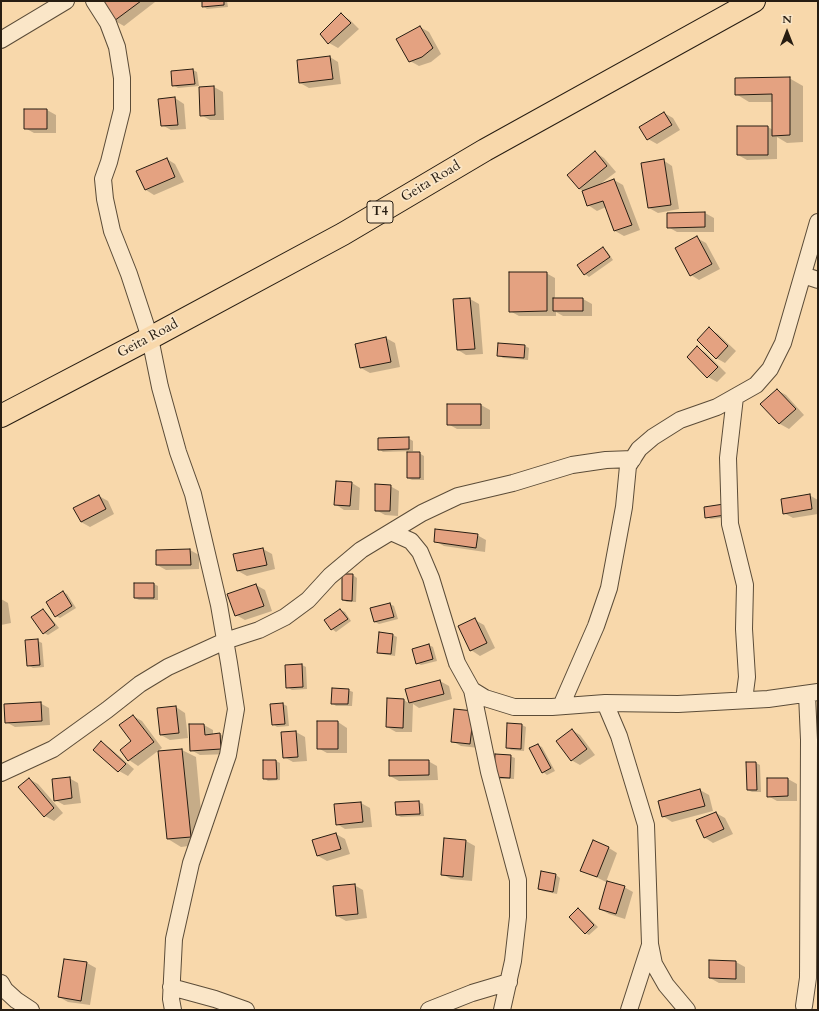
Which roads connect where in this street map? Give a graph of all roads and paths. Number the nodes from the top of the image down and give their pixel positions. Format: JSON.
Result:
{"nodes":[{"id":1,"x":66,"y":1,"type":"edge"},
{"id":2,"x":94,"y":1,"type":"edge"},
{"id":3,"x":754,"y":1,"type":"edge"},
{"id":4,"x":1,"y":40,"type":"edge"},
{"id":5,"x":818,"y":222,"type":"edge"},
{"id":6,"x":811,"y":277,"type":"edge"},
{"id":7,"x":150,"y":338,"type":"junction"},
{"id":8,"x":735,"y":397,"type":"junction"},
{"id":9,"x":1,"y":416,"type":"edge"},
{"id":10,"x":633,"y":459,"type":"junction"},
{"id":11,"x":391,"y":532,"type":"junction"},
{"id":12,"x":225,"y":641,"type":"junction"},
{"id":13,"x":472,"y":690,"type":"junction"},
{"id":14,"x":813,"y":693,"type":"edge"},
{"id":15,"x":744,"y":700,"type":"junction"},
{"id":16,"x":605,"y":703,"type":"junction"},
{"id":17,"x":561,"y":706,"type":"junction"},
{"id":18,"x":1,"y":773,"type":"edge"},
{"id":19,"x":813,"y":875,"type":"edge"},
{"id":20,"x":650,"y":944,"type":"junction"},
{"id":21,"x":508,"y":982,"type":"junction"},
{"id":22,"x":1,"y":983,"type":"edge"},
{"id":23,"x":171,"y":987,"type":"junction"},
{"id":24,"x":806,"y":1006,"type":"edge"},
{"id":25,"x":31,"y":1010,"type":"edge"},
{"id":26,"x":173,"y":1010,"type":"edge"},
{"id":27,"x":246,"y":1010,"type":"edge"},
{"id":28,"x":428,"y":1010,"type":"edge"},
{"id":29,"x":502,"y":1010,"type":"edge"},
{"id":30,"x":630,"y":1010,"type":"edge"},
{"id":31,"x":687,"y":1010,"type":"edge"}],
"edges":[{"from":1,"to":4,"type":"street"},
{"from":2,"to":7,"type":"street"},
{"from":3,"to":7,"type":"highway","name":"Geita Road","number":"T4"},
{"from":5,"to":6,"type":"street"},
{"from":6,"to":8,"type":"street"},
{"from":7,"to":9,"type":"highway","name":"Geita Road","number":"T4"},
{"from":7,"to":12,"type":"street"},
{"from":8,"to":10,"type":"street"},
{"from":8,"to":15,"type":"street"},
{"from":10,"to":11,"type":"street"},
{"from":10,"to":17,"type":"street"},
{"from":11,"to":12,"type":"street"},
{"from":11,"to":13,"type":"street"},
{"from":12,"to":18,"type":"street"},
{"from":12,"to":23,"type":"street"},
{"from":13,"to":17,"type":"street"},
{"from":13,"to":21,"type":"street"},
{"from":14,"to":15,"type":"street"},
{"from":14,"to":19,"type":"street"},
{"from":15,"to":16,"type":"street"},
{"from":16,"to":17,"type":"street"},
{"from":16,"to":20,"type":"street"},
{"from":19,"to":24,"type":"street"},
{"from":20,"to":30,"type":"street"},
{"from":20,"to":31,"type":"street"},
{"from":21,"to":28,"type":"street"},
{"from":21,"to":29,"type":"street"},
{"from":22,"to":25,"type":"street"},
{"from":23,"to":26,"type":"street"},
{"from":23,"to":27,"type":"street"}]}
